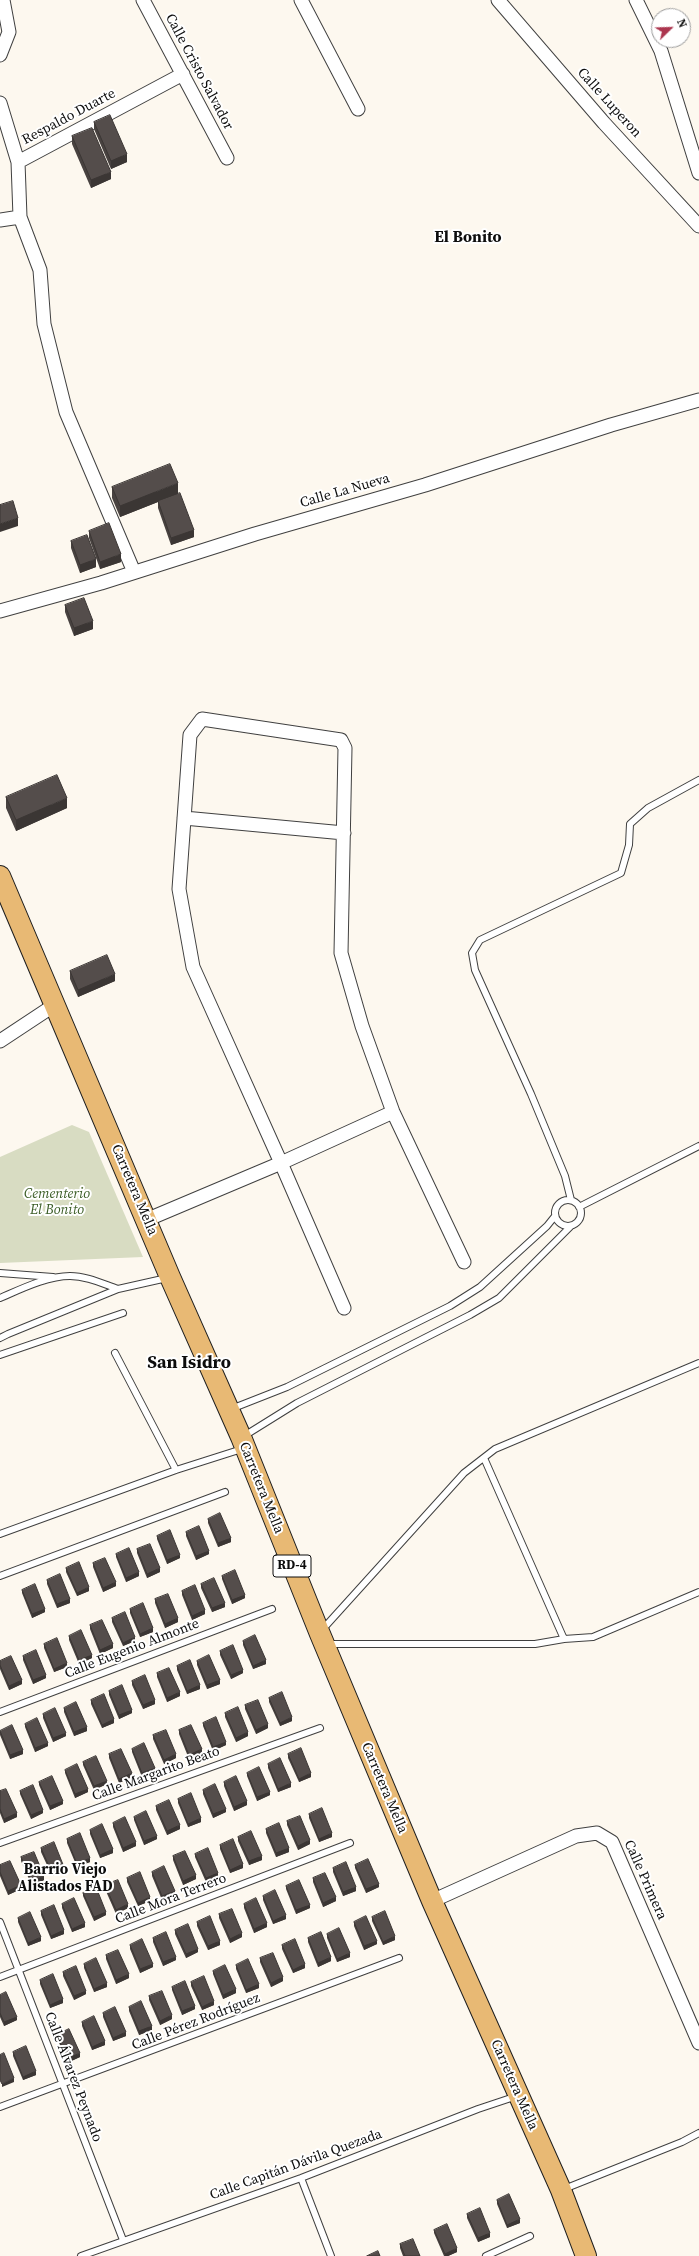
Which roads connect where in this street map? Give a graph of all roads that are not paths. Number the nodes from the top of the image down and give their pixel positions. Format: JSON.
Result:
{"nodes":[{"id":1,"x":3,"y":0,"type":"edge"},
{"id":2,"x":143,"y":0,"type":"edge"},
{"id":3,"x":301,"y":0,"type":"edge"},
{"id":4,"x":498,"y":0,"type":"edge"},
{"id":5,"x":636,"y":0,"type":"edge"},
{"id":6,"x":0,"y":55,"type":"edge"},
{"id":7,"x":183,"y":74,"type":"junction"},
{"id":8,"x":0,"y":103,"type":"edge"},
{"id":9,"x":358,"y":109,"type":"dead end"},
{"id":10,"x":226,"y":158,"type":"dead end"},
{"id":11,"x":18,"y":162,"type":"junction"},
{"id":12,"x":699,"y":173,"type":"edge"},
{"id":13,"x":20,"y":217,"type":"junction"},
{"id":14,"x":0,"y":220,"type":"edge"},
{"id":15,"x":699,"y":226,"type":"edge"},
{"id":16,"x":699,"y":400,"type":"edge"},
{"id":17,"x":134,"y":572,"type":"junction"},
{"id":18,"x":0,"y":611,"type":"edge"},
{"id":19,"x":699,"y":780,"type":"edge"},
{"id":20,"x":184,"y":818,"type":"junction"},
{"id":21,"x":344,"y":833,"type":"junction"},
{"id":22,"x":0,"y":876,"type":"edge"},
{"id":23,"x":56,"y":1004,"type":"junction"},
{"id":24,"x":0,"y":1041,"type":"edge"},
{"id":25,"x":393,"y":1112,"type":"junction"},
{"id":26,"x":699,"y":1146,"type":"edge"},
{"id":27,"x":282,"y":1163,"type":"junction"},
{"id":28,"x":571,"y":1200,"type":"junction"},
{"id":29,"x":579,"y":1207,"type":"junction"},
{"id":30,"x":555,"y":1216,"type":"junction"},
{"id":31,"x":146,"y":1220,"type":"junction"},
{"id":32,"x":571,"y":1226,"type":"junction"},
{"id":33,"x":464,"y":1262,"type":"dead end"},
{"id":34,"x":0,"y":1273,"type":"edge"},
{"id":35,"x":170,"y":1277,"type":"junction"},
{"id":36,"x":56,"y":1278,"type":"junction"},
{"id":37,"x":118,"y":1289,"type":"junction"},
{"id":38,"x":0,"y":1298,"type":"edge"},
{"id":39,"x":344,"y":1308,"type":"dead end"},
{"id":40,"x":123,"y":1313,"type":"dead end"},
{"id":41,"x":0,"y":1338,"type":"edge"},
{"id":42,"x":115,"y":1353,"type":"dead end"},
{"id":43,"x":0,"y":1355,"type":"edge"},
{"id":44,"x":699,"y":1363,"type":"edge"},
{"id":45,"x":228,"y":1410,"type":"junction"},
{"id":46,"x":243,"y":1443,"type":"junction"},
{"id":47,"x":484,"y":1458,"type":"junction"},
{"id":48,"x":176,"y":1470,"type":"junction"},
{"id":49,"x":225,"y":1492,"type":"dead end"},
{"id":50,"x":0,"y":1534,"type":"edge"},
{"id":51,"x":0,"y":1576,"type":"edge"},
{"id":52,"x":699,"y":1592,"type":"edge"},
{"id":53,"x":272,"y":1609,"type":"dead end"},
{"id":54,"x":322,"y":1639,"type":"junction"},
{"id":55,"x":564,"y":1639,"type":"junction"},
{"id":56,"x":0,"y":1712,"type":"edge"},
{"id":57,"x":320,"y":1728,"type":"dead end"},
{"id":58,"x":0,"y":1843,"type":"edge"},
{"id":59,"x":350,"y":1843,"type":"dead end"},
{"id":60,"x":432,"y":1901,"type":"junction"},
{"id":61,"x":0,"y":1922,"type":"edge"},
{"id":62,"x":399,"y":1958,"type":"dead end"},
{"id":63,"x":18,"y":1970,"type":"junction"},
{"id":64,"x":0,"y":1977,"type":"edge"},
{"id":65,"x":699,"y":2043,"type":"edge"},
{"id":66,"x":63,"y":2085,"type":"junction"},
{"id":67,"x":518,"y":2096,"type":"junction"},
{"id":68,"x":0,"y":2107,"type":"edge"},
{"id":69,"x":699,"y":2133,"type":"edge"},
{"id":70,"x":301,"y":2178,"type":"junction"},
{"id":71,"x":561,"y":2190,"type":"junction"},
{"id":72,"x":530,"y":2236,"type":"dead end"},
{"id":73,"x":123,"y":2240,"type":"junction"},
{"id":74,"x":80,"y":2256,"type":"edge"},
{"id":75,"x":331,"y":2256,"type":"edge"},
{"id":76,"x":486,"y":2256,"type":"edge"},
{"id":77,"x":586,"y":2256,"type":"edge"}],
"edges":[{"from":1,"to":6,"type":"street"},
{"from":2,"to":7,"type":"street","name":"Calle Cristo Salvador"},
{"from":3,"to":9,"type":"street"},
{"from":4,"to":15,"type":"street","name":"Calle Luperon"},
{"from":5,"to":12,"type":"street"},
{"from":7,"to":10,"type":"street","name":"Calle Cristo Salvador"},
{"from":7,"to":11,"type":"street","name":"Respaldo Duarte"},
{"from":8,"to":11,"type":"street"},
{"from":11,"to":13,"type":"street","name":"Respaldo Duarte"},
{"from":13,"to":14,"type":"street"},
{"from":13,"to":17,"type":"street","name":"Respaldo Duarte"},
{"from":16,"to":17,"type":"street","name":"Calle La Nueva"},
{"from":17,"to":18,"type":"street","name":"Calle La Nueva"},
{"from":19,"to":28,"type":"lane"},
{"from":20,"to":21,"type":"street"},
{"from":20,"to":21,"type":"street"},
{"from":20,"to":27,"type":"street"},
{"from":21,"to":25,"type":"street"},
{"from":22,"to":23,"type":"main road","name":"Carretera Mella","number":"RD-4"},
{"from":23,"to":24,"type":"street"},
{"from":23,"to":31,"type":"main road","name":"Carretera Mella","number":"RD-4"},
{"from":25,"to":27,"type":"street"},
{"from":25,"to":33,"type":"street"},
{"from":26,"to":29,"type":"lane"},
{"from":27,"to":31,"type":"street"},
{"from":27,"to":39,"type":"street"},
{"from":28,"to":29,"type":"lane"},
{"from":28,"to":30,"type":"lane"},
{"from":29,"to":32,"type":"lane"},
{"from":30,"to":32,"type":"lane"},
{"from":30,"to":45,"type":"lane"},
{"from":31,"to":35,"type":"main road","name":"Carretera Mella","number":"RD-4"},
{"from":32,"to":46,"type":"lane"},
{"from":34,"to":36,"type":"lane"},
{"from":35,"to":37,"type":"lane"},
{"from":35,"to":45,"type":"main road","name":"Carretera Mella","number":"RD-4"},
{"from":36,"to":37,"type":"lane"},
{"from":36,"to":38,"type":"lane"},
{"from":37,"to":41,"type":"lane"},
{"from":40,"to":43,"type":"lane"},
{"from":42,"to":48,"type":"lane"},
{"from":44,"to":47,"type":"lane"},
{"from":45,"to":46,"type":"main road","name":"Carretera Mella","number":"RD-4"},
{"from":46,"to":48,"type":"lane"},
{"from":46,"to":54,"type":"main road","name":"Carretera Mella","number":"RD-4"},
{"from":47,"to":54,"type":"lane"},
{"from":47,"to":55,"type":"lane"},
{"from":48,"to":50,"type":"lane"},
{"from":49,"to":51,"type":"lane"},
{"from":52,"to":55,"type":"lane"},
{"from":53,"to":56,"type":"lane","name":"Calle Eugenio Almonte"},
{"from":54,"to":55,"type":"lane"},
{"from":54,"to":60,"type":"main road","name":"Carretera Mella","number":"RD-4"},
{"from":57,"to":58,"type":"lane","name":"Calle Margarito Beato"},
{"from":59,"to":63,"type":"lane","name":"Calle Mora Terrero"},
{"from":60,"to":65,"type":"street","name":"Calle Primera"},
{"from":60,"to":67,"type":"main road","name":"Carretera Mella","number":"RD-4"},
{"from":61,"to":63,"type":"lane","name":"Calle Álvarez Peynado"},
{"from":62,"to":66,"type":"lane","name":"Calle Pérez Rodríguez"},
{"from":63,"to":64,"type":"lane","name":"Calle Mora Terrero"},
{"from":63,"to":66,"type":"lane","name":"Calle Álvarez Peynado"},
{"from":66,"to":68,"type":"lane","name":"Calle Pérez Rodríguez"},
{"from":66,"to":73,"type":"lane","name":"Calle Álvarez Peynado"},
{"from":67,"to":70,"type":"lane","name":"Calle Capitán Dávila Quezada"},
{"from":67,"to":71,"type":"main road","name":"Carretera Mella","number":"RD-4"},
{"from":69,"to":71,"type":"lane"},
{"from":70,"to":73,"type":"lane","name":"Calle Capitán Dávila Quezada"},
{"from":70,"to":75,"type":"lane"},
{"from":71,"to":77,"type":"main road","name":"Carretera Mella","number":"RD-4"},
{"from":72,"to":76,"type":"lane"},
{"from":73,"to":74,"type":"lane","name":"Calle Capitán Dávila Quezada"}]}
